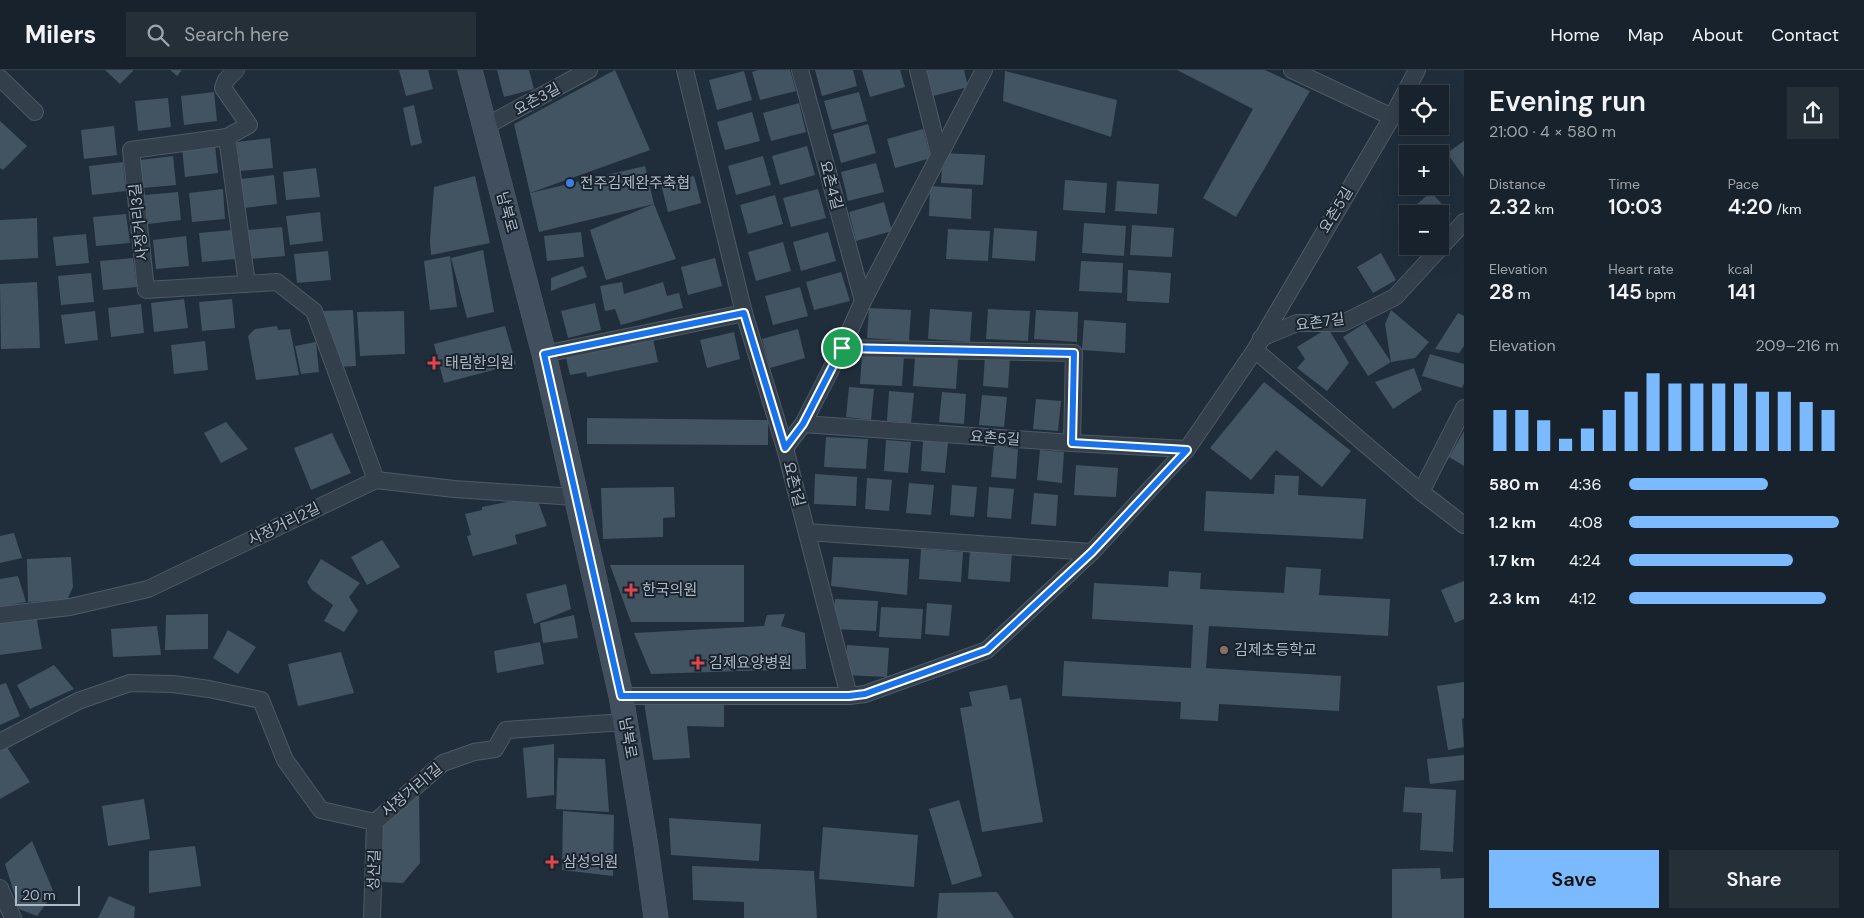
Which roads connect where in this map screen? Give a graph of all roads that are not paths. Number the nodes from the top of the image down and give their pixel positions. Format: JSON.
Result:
{"nodes":[{"id":1,"x":470,"y":70,"type":"edge"},
{"id":2,"x":589,"y":70,"type":"edge"},
{"id":3,"x":685,"y":70,"type":"edge"},
{"id":4,"x":800,"y":70,"type":"edge"},
{"id":5,"x":918,"y":70,"type":"edge"},
{"id":6,"x":984,"y":70,"type":"edge"},
{"id":7,"x":1292,"y":70,"type":"edge"},
{"id":8,"x":1417,"y":70,"type":"edge"},
{"id":9,"x":232,"y":71,"type":"edge"},
{"id":10,"x":0,"y":78,"type":"edge"},
{"id":11,"x":35,"y":112,"type":"dead end"},
{"id":12,"x":1392,"y":116,"type":"junction"},
{"id":13,"x":484,"y":127,"type":"junction"},
{"id":14,"x":227,"y":137,"type":"junction"},
{"id":15,"x":939,"y":154,"type":"junction"},
{"id":16,"x":1464,"y":222,"type":"edge"},
{"id":17,"x":247,"y":284,"type":"junction"},
{"id":18,"x":863,"y":301,"type":"junction"},
{"id":19,"x":744,"y":313,"type":"junction"},
{"id":20,"x":1258,"y":344,"type":"junction"},
{"id":21,"x":842,"y":348,"type":"junction"},
{"id":22,"x":544,"y":354,"type":"junction"},
{"id":23,"x":1464,"y":408,"type":"edge"},
{"id":24,"x":803,"y":424,"type":"junction"},
{"id":25,"x":1072,"y":443,"type":"junction"},
{"id":26,"x":785,"y":448,"type":"junction"},
{"id":27,"x":1187,"y":450,"type":"junction"},
{"id":28,"x":376,"y":480,"type":"junction"},
{"id":29,"x":1421,"y":492,"type":"junction"},
{"id":30,"x":575,"y":497,"type":"junction"},
{"id":31,"x":1464,"y":525,"type":"edge"},
{"id":32,"x":807,"y":532,"type":"junction"},
{"id":33,"x":1092,"y":552,"type":"junction"},
{"id":34,"x":0,"y":615,"type":"edge"},
{"id":35,"x":621,"y":696,"type":"junction"},
{"id":36,"x":849,"y":696,"type":"junction"},
{"id":37,"x":625,"y":722,"type":"junction"},
{"id":38,"x":0,"y":742,"type":"edge"},
{"id":39,"x":375,"y":822,"type":"junction"},
{"id":40,"x":0,"y":888,"type":"edge"},
{"id":41,"x":13,"y":918,"type":"edge"},
{"id":42,"x":372,"y":918,"type":"edge"},
{"id":43,"x":656,"y":918,"type":"edge"}],
"edges":[{"from":1,"to":13,"type":"main road","name":"남북로"},
{"from":2,"to":13,"type":"street","name":"요촌3길"},
{"from":3,"to":19,"type":"street","name":"요촌1길"},
{"from":4,"to":18,"type":"street","name":"요촌4길"},
{"from":5,"to":15,"type":"street"},
{"from":6,"to":15,"type":"street"},
{"from":7,"to":12,"type":"street"},
{"from":8,"to":12,"type":"street","name":"요촌5길"},
{"from":9,"to":14,"type":"street","name":"사정거리3길"},
{"from":10,"to":11,"type":"street"},
{"from":12,"to":20,"type":"street","name":"요촌5길"},
{"from":13,"to":22,"type":"main road","name":"남북로"},
{"from":14,"to":17,"type":"street"},
{"from":14,"to":17,"type":"street","name":"사정거리3길"},
{"from":15,"to":18,"type":"street"},
{"from":16,"to":20,"type":"street","name":"요촌7길"},
{"from":17,"to":28,"type":"street","name":"사정거리3길"},
{"from":18,"to":21,"type":"street"},
{"from":19,"to":22,"type":"street"},
{"from":19,"to":26,"type":"street","name":"요촌1길"},
{"from":20,"to":27,"type":"street","name":"요촌5길"},
{"from":20,"to":29,"type":"street"},
{"from":21,"to":24,"type":"street"},
{"from":21,"to":25,"type":"street"},
{"from":22,"to":30,"type":"main road","name":"남북로"},
{"from":23,"to":29,"type":"street"},
{"from":24,"to":25,"type":"street","name":"요촌5길"},
{"from":24,"to":26,"type":"street"},
{"from":25,"to":27,"type":"street","name":"요촌5길"},
{"from":26,"to":32,"type":"street","name":"요촌1길"},
{"from":27,"to":33,"type":"street","name":"요촌5길"},
{"from":28,"to":30,"type":"street"},
{"from":28,"to":34,"type":"street","name":"사정거리2길"},
{"from":29,"to":31,"type":"street"},
{"from":30,"to":35,"type":"main road","name":"남북로"},
{"from":32,"to":33,"type":"street"},
{"from":32,"to":36,"type":"street","name":"요촌1길"},
{"from":33,"to":36,"type":"street","name":"요촌5길"},
{"from":35,"to":36,"type":"street","name":"요촌5길"},
{"from":35,"to":37,"type":"main road","name":"남북로"},
{"from":37,"to":39,"type":"street","name":"사정거리1길"},
{"from":37,"to":43,"type":"main road","name":"남북로"},
{"from":38,"to":39,"type":"street","name":"사정거리1길"},
{"from":39,"to":42,"type":"street","name":"성산길"},
{"from":40,"to":41,"type":"street"}]}
